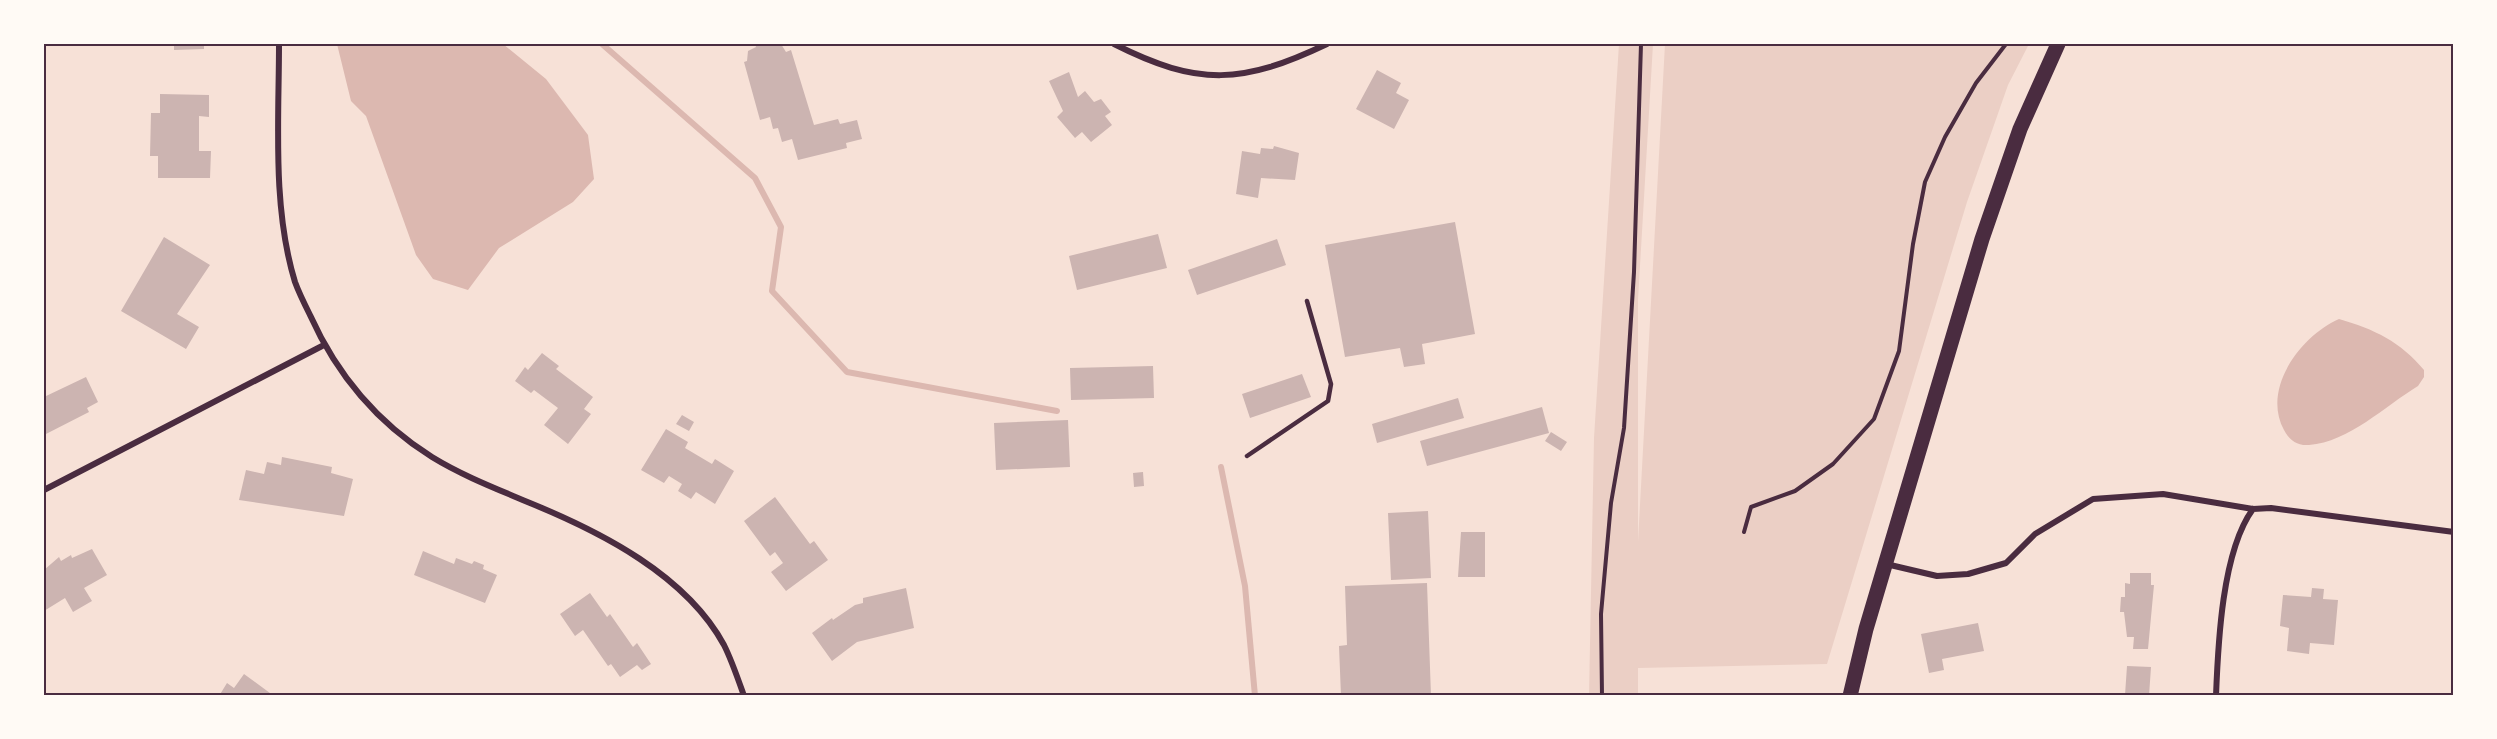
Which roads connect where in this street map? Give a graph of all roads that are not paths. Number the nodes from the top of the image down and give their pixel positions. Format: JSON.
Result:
{"nodes":[{"id":1,"x":279,"y":44,"type":"edge"},
{"id":2,"x":1114,"y":44,"type":"edge"},
{"id":3,"x":1327,"y":44,"type":"edge"},
{"id":4,"x":2058,"y":44,"type":"edge"},
{"id":5,"x":1307,"y":301,"type":"dead end"},
{"id":6,"x":324,"y":345,"type":"junction"},
{"id":7,"x":1247,"y":456,"type":"dead end"},
{"id":8,"x":44,"y":490,"type":"edge"},
{"id":9,"x":2253,"y":509,"type":"junction"},
{"id":10,"x":2454,"y":532,"type":"edge"},
{"id":11,"x":1886,"y":563,"type":"junction"},
{"id":12,"x":744,"y":696,"type":"edge"},
{"id":13,"x":1851,"y":696,"type":"edge"},
{"id":14,"x":2216,"y":696,"type":"edge"}],
"edges":[{"from":1,"to":6,"type":"street"},
{"from":2,"to":3,"type":"street"},
{"from":4,"to":11,"type":"main road"},
{"from":5,"to":7,"type":"lane"},
{"from":6,"to":8,"type":"street"},
{"from":6,"to":12,"type":"street"},
{"from":9,"to":10,"type":"street"},
{"from":9,"to":11,"type":"street"},
{"from":9,"to":14,"type":"street"},
{"from":11,"to":13,"type":"main road"}]}
